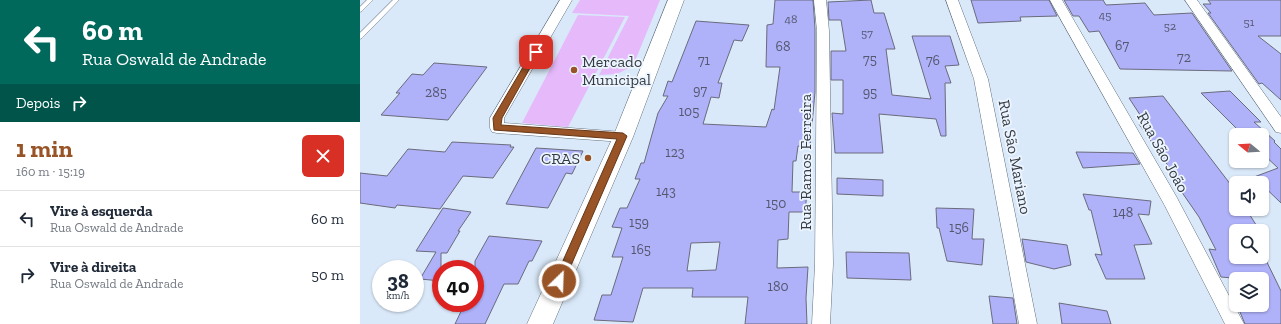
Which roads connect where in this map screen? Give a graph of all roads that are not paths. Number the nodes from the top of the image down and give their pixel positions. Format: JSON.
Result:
{"nodes":[{"id":1,"x":370,"y":0,"type":"edge"},
{"id":2,"x":396,"y":0,"type":"edge"},
{"id":3,"x":566,"y":0,"type":"edge"},
{"id":4,"x":676,"y":0,"type":"edge"},
{"id":5,"x":820,"y":0,"type":"edge"},
{"id":6,"x":952,"y":0,"type":"edge"},
{"id":7,"x":1056,"y":0,"type":"edge"},
{"id":8,"x":1191,"y":0,"type":"edge"},
{"id":9,"x":360,"y":10,"type":"edge"},
{"id":10,"x":360,"y":37,"type":"edge"},
{"id":11,"x":1281,"y":128,"type":"edge"},
{"id":12,"x":623,"y":136,"type":"junction"},
{"id":13,"x":540,"y":324,"type":"edge"},
{"id":14,"x":821,"y":324,"type":"edge"},
{"id":15,"x":1028,"y":324,"type":"edge"},
{"id":16,"x":1234,"y":324,"type":"edge"}],
"edges":[{"from":1,"to":9,"type":"lane"},
{"from":2,"to":10,"type":"lane"},
{"from":3,"to":12,"type":"street"},
{"from":4,"to":12,"type":"street"},
{"from":5,"to":14,"type":"street","name":"Rua Ramos Ferreira"},
{"from":6,"to":15,"type":"street","name":"Rua São Mariano"},
{"from":7,"to":16,"type":"street","name":"Rua São João"},
{"from":8,"to":11,"type":"street"},
{"from":12,"to":13,"type":"street"}]}
